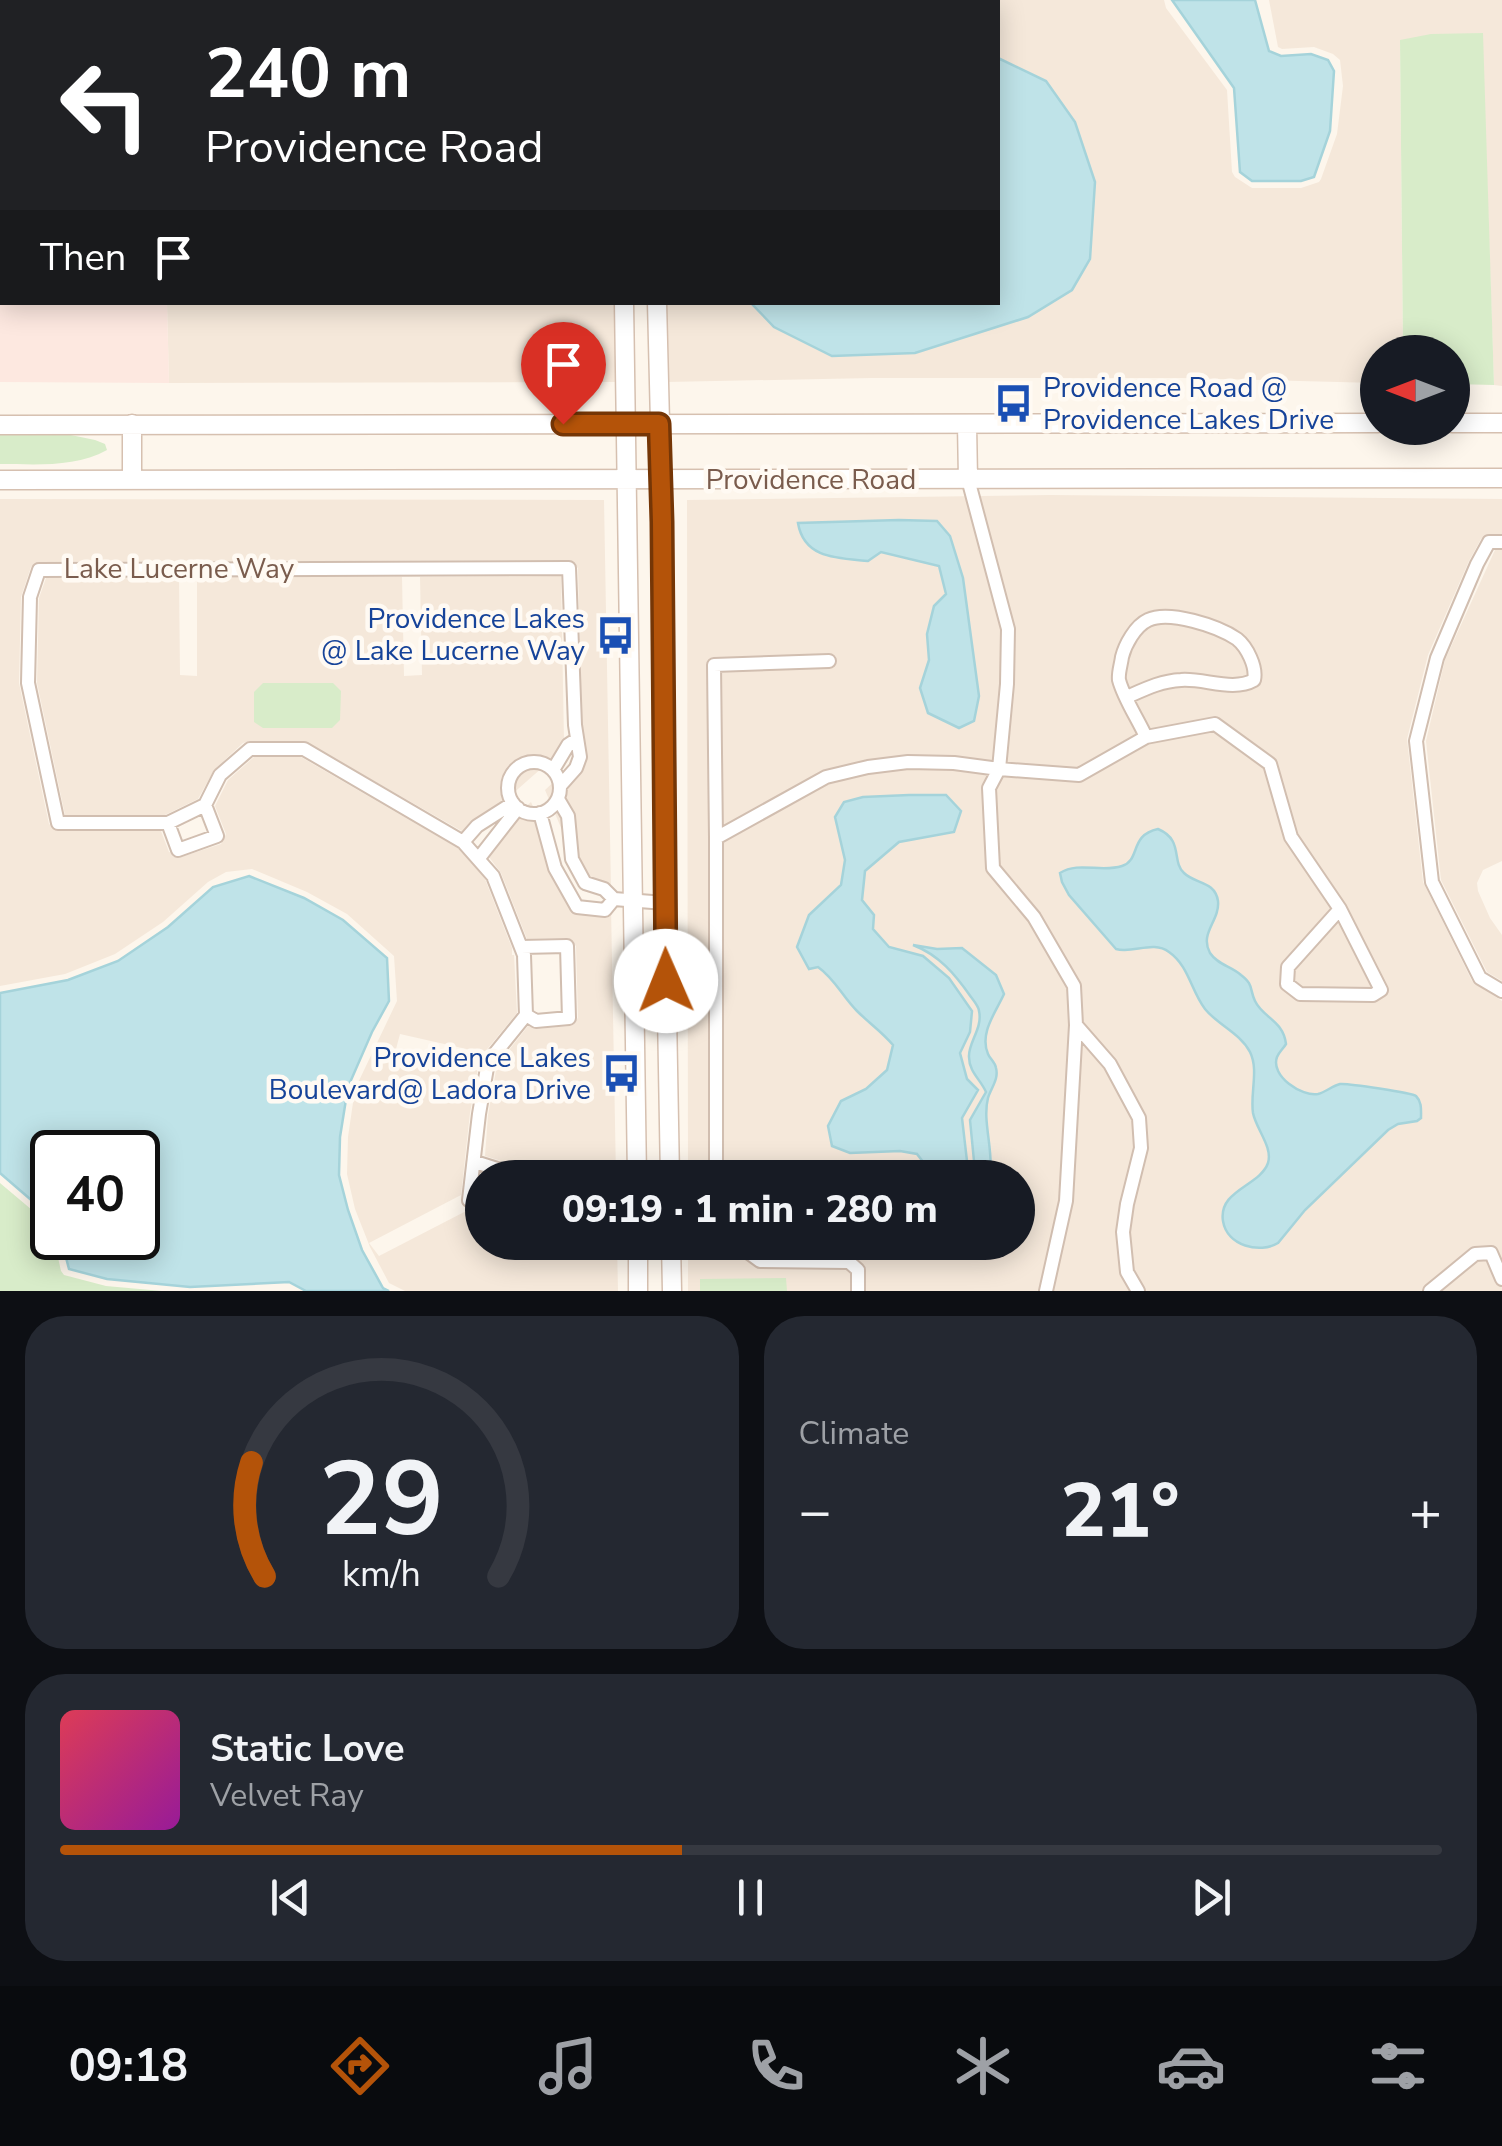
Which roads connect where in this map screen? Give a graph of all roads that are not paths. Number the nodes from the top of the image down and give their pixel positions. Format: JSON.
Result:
{"nodes":[{"id":1,"x":624,"y":305,"type":"edge"},
{"id":2,"x":656,"y":305,"type":"edge"},
{"id":3,"x":1470,"y":423,"type":"edge"},
{"id":4,"x":1502,"y":423,"type":"edge"},
{"id":5,"x":132,"y":424,"type":"junction"},
{"id":6,"x":626,"y":424,"type":"junction"},
{"id":7,"x":659,"y":424,"type":"junction"},
{"id":8,"x":966,"y":424,"type":"junction"},
{"id":9,"x":1360,"y":424,"type":"edge"},
{"id":10,"x":0,"y":425,"type":"edge"},
{"id":11,"x":1502,"y":478,"type":"edge"},
{"id":12,"x":0,"y":480,"type":"edge"},
{"id":13,"x":132,"y":480,"type":"junction"},
{"id":14,"x":626,"y":480,"type":"junction"},
{"id":15,"x":661,"y":480,"type":"junction"},
{"id":16,"x":968,"y":480,"type":"junction"},
{"id":17,"x":1502,"y":542,"type":"edge"},
{"id":18,"x":829,"y":661,"type":"dead end"},
{"id":19,"x":1127,"y":696,"type":"junction"},
{"id":20,"x":1146,"y":737,"type":"junction"},
{"id":21,"x":577,"y":740,"type":"junction"},
{"id":22,"x":552,"y":770,"type":"junction"},
{"id":23,"x":999,"y":770,"type":"junction"},
{"id":24,"x":559,"y":792,"type":"junction"},
{"id":25,"x":205,"y":805,"type":"junction"},
{"id":26,"x":516,"y":806,"type":"junction"},
{"id":27,"x":540,"y":814,"type":"junction"},
{"id":28,"x":168,"y":823,"type":"junction"},
{"id":29,"x":716,"y":838,"type":"junction"},
{"id":30,"x":463,"y":842,"type":"junction"},
{"id":31,"x":478,"y":858,"type":"junction"},
{"id":32,"x":614,"y":899,"type":"junction"},
{"id":33,"x":634,"y":900,"type":"junction"},
{"id":34,"x":665,"y":903,"type":"junction"},
{"id":35,"x":1340,"y":909,"type":"junction"},
{"id":36,"x":520,"y":947,"type":"junction"},
{"id":37,"x":1502,"y":991,"type":"edge"},
{"id":38,"x":526,"y":1016,"type":"junction"},
{"id":39,"x":1076,"y":1025,"type":"junction"},
{"id":40,"x":475,"y":1160,"type":"edge"},
{"id":41,"x":638,"y":1160,"type":"edge"},
{"id":42,"x":670,"y":1160,"type":"edge"},
{"id":43,"x":716,"y":1160,"type":"edge"},
{"id":44,"x":638,"y":1260,"type":"edge"},
{"id":45,"x":671,"y":1260,"type":"edge"},
{"id":46,"x":759,"y":1260,"type":"edge"},
{"id":47,"x":1502,"y":1279,"type":"edge"},
{"id":48,"x":638,"y":1291,"type":"edge"},
{"id":49,"x":672,"y":1291,"type":"edge"},
{"id":50,"x":858,"y":1291,"type":"edge"},
{"id":51,"x":1046,"y":1291,"type":"edge"},
{"id":52,"x":1138,"y":1291,"type":"edge"},
{"id":53,"x":1430,"y":1291,"type":"edge"}],
"edges":[{"from":1,"to":6,"type":"main road"},
{"from":2,"to":7,"type":"main road"},
{"from":3,"to":4,"type":"main road"},
{"from":5,"to":6,"type":"main road","name":"Providence Road"},
{"from":5,"to":10,"type":"main road","name":"Providence Road"},
{"from":5,"to":13,"type":"main road"},
{"from":6,"to":7,"type":"main road","name":"Providence Road"},
{"from":6,"to":14,"type":"main road"},
{"from":7,"to":8,"type":"main road","name":"Providence Road"},
{"from":7,"to":15,"type":"main road"},
{"from":8,"to":9,"type":"main road","name":"Providence Road"},
{"from":8,"to":16,"type":"main road"},
{"from":11,"to":16,"type":"main road","name":"Providence Road"},
{"from":12,"to":13,"type":"main road","name":"Providence Road"},
{"from":13,"to":14,"type":"main road","name":"Providence Road"},
{"from":14,"to":15,"type":"main road","name":"Providence Road"},
{"from":14,"to":33,"type":"main road"},
{"from":15,"to":16,"type":"main road","name":"Providence Road"},
{"from":15,"to":34,"type":"main road"},
{"from":16,"to":23,"type":"street"},
{"from":17,"to":37,"type":"street"},
{"from":18,"to":29,"type":"street"},
{"from":19,"to":19,"type":"street"},
{"from":19,"to":20,"type":"street"},
{"from":20,"to":23,"type":"street"},
{"from":20,"to":35,"type":"street"},
{"from":21,"to":22,"type":"street"},
{"from":21,"to":24,"type":"street","name":"Lake Lucerne Way"},
{"from":21,"to":28,"type":"street","name":"Lake Lucerne Way"},
{"from":22,"to":24,"type":"street"},
{"from":22,"to":26,"type":"street"},
{"from":23,"to":29,"type":"street"},
{"from":23,"to":39,"type":"street"},
{"from":24,"to":27,"type":"street"},
{"from":24,"to":32,"type":"street"},
{"from":25,"to":28,"type":"street","name":"Lake Lucerne Way"},
{"from":25,"to":28,"type":"street"},
{"from":25,"to":30,"type":"street","name":"Lake Lucerne Way"},
{"from":26,"to":27,"type":"street"},
{"from":26,"to":30,"type":"street"},
{"from":26,"to":31,"type":"street"},
{"from":27,"to":32,"type":"street"},
{"from":29,"to":43,"type":"street"},
{"from":30,"to":31,"type":"street","name":"Lake Lucerne Way"},
{"from":31,"to":36,"type":"street","name":"Lake Lucerne Way"},
{"from":32,"to":33,"type":"street"},
{"from":33,"to":34,"type":"street"},
{"from":33,"to":41,"type":"main road"},
{"from":34,"to":42,"type":"main road"},
{"from":35,"to":35,"type":"street"},
{"from":36,"to":38,"type":"street","name":"Lake Lucerne Way"},
{"from":36,"to":38,"type":"street"},
{"from":38,"to":40,"type":"street"},
{"from":39,"to":51,"type":"street"},
{"from":39,"to":52,"type":"street"},
{"from":44,"to":48,"type":"main road"},
{"from":45,"to":49,"type":"main road"},
{"from":46,"to":50,"type":"street"},
{"from":47,"to":53,"type":"street"}]}
